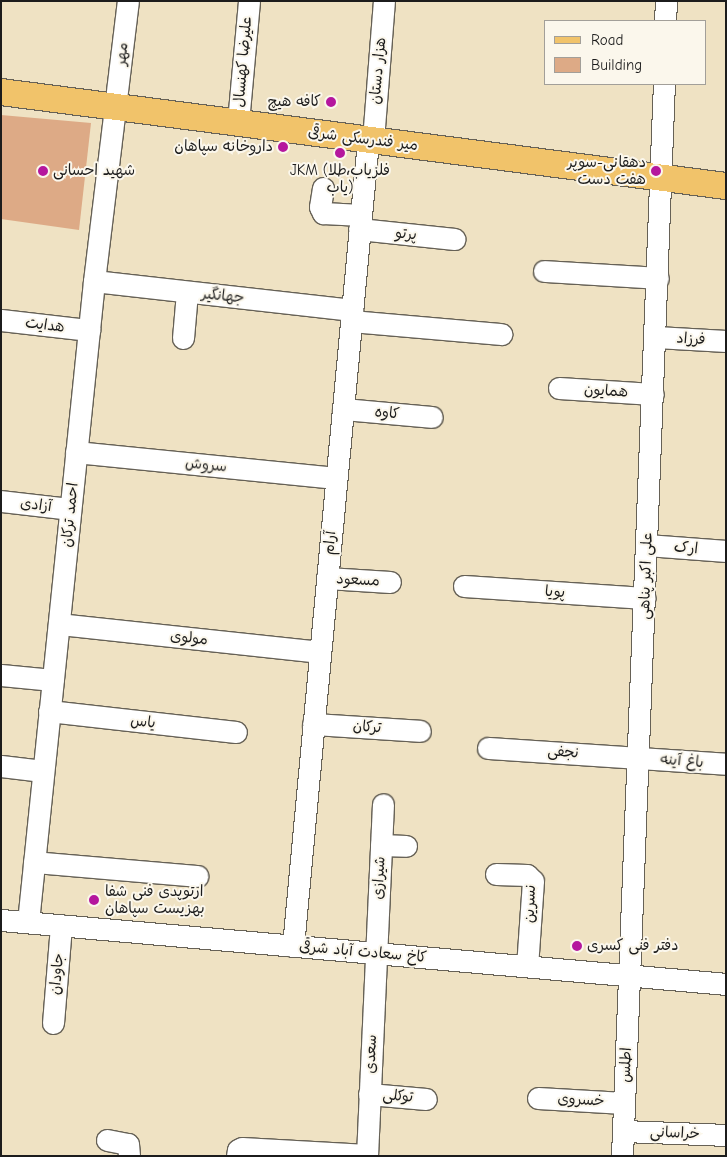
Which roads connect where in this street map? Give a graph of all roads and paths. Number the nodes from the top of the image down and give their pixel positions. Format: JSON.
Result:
{"nodes":[{"id":1,"x":128,"y":1,"type":"edge"},
{"id":2,"x":249,"y":1,"type":"edge"},
{"id":3,"x":384,"y":1,"type":"edge"},
{"id":4,"x":666,"y":1,"type":"edge"},
{"id":5,"x":666,"y":20,"type":"edge"},
{"id":6,"x":664,"y":85,"type":"edge"},
{"id":7,"x":1,"y":92,"type":"edge"},
{"id":8,"x":116,"y":108,"type":"junction"},
{"id":9,"x":238,"y":122,"type":"junction"},
{"id":10,"x":370,"y":140,"type":"junction"},
{"id":11,"x":662,"y":178,"type":"junction"},
{"id":12,"x":726,"y":186,"type":"edge"},
{"id":13,"x":324,"y":188,"type":"dead end"},
{"id":14,"x":360,"y":222,"type":"junction"},
{"id":15,"x":454,"y":239,"type":"dead end"},
{"id":16,"x":544,"y":271,"type":"dead end"},
{"id":17,"x":658,"y":278,"type":"junction"},
{"id":18,"x":94,"y":281,"type":"junction"},
{"id":19,"x":187,"y":292,"type":"junction"},
{"id":20,"x":352,"y":316,"type":"junction"},
{"id":21,"x":1,"y":320,"type":"edge"},
{"id":22,"x":89,"y":330,"type":"junction"},
{"id":23,"x":500,"y":334,"type":"dead end"},
{"id":24,"x":656,"y":337,"type":"junction"},
{"id":25,"x":183,"y":338,"type":"dead end"},
{"id":26,"x":726,"y":341,"type":"edge"},
{"id":27,"x":559,"y":388,"type":"dead end"},
{"id":28,"x":653,"y":394,"type":"junction"},
{"id":29,"x":343,"y":409,"type":"junction"},
{"id":30,"x":432,"y":417,"type":"dead end"},
{"id":31,"x":76,"y":452,"type":"junction"},
{"id":32,"x":336,"y":478,"type":"junction"},
{"id":33,"x":1,"y":501,"type":"edge"},
{"id":34,"x":70,"y":509,"type":"junction"},
{"id":35,"x":647,"y":545,"type":"junction"},
{"id":36,"x":726,"y":551,"type":"edge"},
{"id":37,"x":327,"y":578,"type":"junction"},
{"id":38,"x":390,"y":582,"type":"dead end"},
{"id":39,"x":464,"y":586,"type":"dead end"},
{"id":40,"x":645,"y":598,"type":"junction"},
{"id":41,"x":59,"y":624,"type":"junction"},
{"id":42,"x":320,"y":652,"type":"junction"},
{"id":43,"x":1,"y":675,"type":"edge"},
{"id":44,"x":53,"y":680,"type":"junction"},
{"id":45,"x":49,"y":711,"type":"junction"},
{"id":46,"x":313,"y":724,"type":"junction"},
{"id":47,"x":420,"y":731,"type":"dead end"},
{"id":48,"x":236,"y":732,"type":"dead end"},
{"id":49,"x":488,"y":748,"type":"dead end"},
{"id":50,"x":638,"y":757,"type":"junction"},
{"id":51,"x":726,"y":764,"type":"edge"},
{"id":52,"x":1,"y":766,"type":"edge"},
{"id":53,"x":43,"y":771,"type":"junction"},
{"id":54,"x":383,"y":804,"type":"dead end"},
{"id":55,"x":381,"y":845,"type":"junction"},
{"id":56,"x":406,"y":846,"type":"dead end"},
{"id":57,"x":34,"y":862,"type":"junction"},
{"id":58,"x":496,"y":874,"type":"dead end"},
{"id":59,"x":197,"y":876,"type":"dead end"},
{"id":60,"x":1,"y":920,"type":"edge"},
{"id":61,"x":28,"y":922,"type":"junction"},
{"id":62,"x":61,"y":925,"type":"junction"},
{"id":63,"x":293,"y":946,"type":"junction"},
{"id":64,"x":375,"y":953,"type":"junction"},
{"id":65,"x":527,"y":966,"type":"junction"},
{"id":66,"x":630,"y":975,"type":"junction"},
{"id":67,"x":726,"y":984,"type":"edge"},
{"id":68,"x":52,"y":1023,"type":"dead end"},
{"id":69,"x":369,"y":1094,"type":"junction"},
{"id":70,"x":538,"y":1098,"type":"dead end"},
{"id":71,"x":426,"y":1099,"type":"dead end"},
{"id":72,"x":624,"y":1103,"type":"junction"},
{"id":73,"x":624,"y":1130,"type":"junction"},
{"id":74,"x":726,"y":1135,"type":"edge"},
{"id":75,"x":107,"y":1140,"type":"dead end"},
{"id":76,"x":129,"y":1156,"type":"edge"},
{"id":77,"x":236,"y":1156,"type":"edge"},
{"id":78,"x":367,"y":1156,"type":"edge"},
{"id":79,"x":622,"y":1156,"type":"edge"}],
"edges":[{"from":1,"to":8,"type":"street","name":"مهر"},
{"from":2,"to":9,"type":"street","name":"علیرضا کهنسال"},
{"from":3,"to":10,"type":"street","name":"هزار دستان"},
{"from":4,"to":5,"type":"street"},
{"from":6,"to":11,"type":"street","name":"علی اکبر پناهی"},
{"from":7,"to":8,"type":"main road","name":"میر فندرسکی شرقی"},
{"from":8,"to":9,"type":"main road","name":"میر فندرسکی شرقی"},
{"from":8,"to":18,"type":"street","name":"احمد ترکان"},
{"from":9,"to":10,"type":"main road","name":"میر فندرسکی شرقی"},
{"from":10,"to":11,"type":"main road","name":"میر فندرسکی شرقی"},
{"from":10,"to":14,"type":"street","name":"آرام"},
{"from":11,"to":12,"type":"main road","name":"میر فندرسکی شرقی"},
{"from":11,"to":17,"type":"street","name":"علی اکبر پناهی"},
{"from":13,"to":14,"type":"street","name":"پرتو"},
{"from":14,"to":15,"type":"street","name":"پرتو"},
{"from":14,"to":20,"type":"street","name":"آرام"},
{"from":16,"to":17,"type":"street"},
{"from":17,"to":24,"type":"street","name":"علی اکبر پناهی"},
{"from":18,"to":19,"type":"street","name":"جهانگیر"},
{"from":18,"to":22,"type":"street","name":"احمد ترکان"},
{"from":19,"to":20,"type":"street","name":"جهانگیر"},
{"from":19,"to":25,"type":"street"},
{"from":20,"to":23,"type":"street","name":"جهانگیر"},
{"from":20,"to":29,"type":"street","name":"آرام"},
{"from":21,"to":22,"type":"street","name":"هدایت"},
{"from":22,"to":31,"type":"street","name":"احمد ترکان"},
{"from":24,"to":26,"type":"street","name":"فرزاد"},
{"from":24,"to":28,"type":"street","name":"علی اکبر پناهی"},
{"from":27,"to":28,"type":"street","name":"همایون"},
{"from":28,"to":35,"type":"street","name":"علی اکبر پناهی"},
{"from":29,"to":30,"type":"street","name":"کاوه"},
{"from":29,"to":32,"type":"street","name":"آرام"},
{"from":31,"to":32,"type":"street","name":"سروش"},
{"from":31,"to":34,"type":"street","name":"احمد ترکان"},
{"from":32,"to":37,"type":"street","name":"آرام"},
{"from":33,"to":34,"type":"street","name":"آزادی"},
{"from":34,"to":41,"type":"street","name":"احمد ترکان"},
{"from":35,"to":36,"type":"street","name":"ارک"},
{"from":35,"to":40,"type":"street","name":"علی اکبر پناهی"},
{"from":37,"to":38,"type":"street","name":"مسعود"},
{"from":37,"to":42,"type":"street","name":"آرام"},
{"from":39,"to":40,"type":"street","name":"پویا"},
{"from":40,"to":50,"type":"street","name":"علی اکبر پناهی"},
{"from":41,"to":42,"type":"street","name":"مولوی"},
{"from":41,"to":44,"type":"street","name":"احمد ترکان"},
{"from":42,"to":46,"type":"street","name":"آرام"},
{"from":43,"to":44,"type":"street"},
{"from":44,"to":45,"type":"street","name":"احمد ترکان"},
{"from":45,"to":48,"type":"street","name":"یاس"},
{"from":45,"to":53,"type":"street","name":"احمد ترکان"},
{"from":46,"to":47,"type":"street","name":"ترکان"},
{"from":46,"to":63,"type":"street","name":"آرام"},
{"from":49,"to":50,"type":"street","name":"نجفی"},
{"from":50,"to":51,"type":"street","name":"باغ آینه"},
{"from":50,"to":66,"type":"street","name":"علی اکبر پناهی"},
{"from":52,"to":53,"type":"street"},
{"from":53,"to":57,"type":"street","name":"احمد ترکان"},
{"from":54,"to":55,"type":"street","name":"شیرازی"},
{"from":55,"to":56,"type":"street"},
{"from":55,"to":64,"type":"street","name":"شیرازی"},
{"from":57,"to":59,"type":"street"},
{"from":57,"to":61,"type":"street","name":"احمد ترکان"},
{"from":58,"to":65,"type":"street","name":"نسرین"},
{"from":60,"to":61,"type":"street","name":"کاخ سعادت آباد شرقی"},
{"from":61,"to":62,"type":"street","name":"کاخ سعادت آباد شرقی"},
{"from":62,"to":63,"type":"street","name":"کاخ سعادت آباد شرقی"},
{"from":62,"to":68,"type":"street","name":"جاودان"},
{"from":63,"to":64,"type":"street","name":"کاخ سعادت آباد شرقی"},
{"from":64,"to":65,"type":"street","name":"کاخ سعادت آباد شرقی"},
{"from":64,"to":69,"type":"street","name":"سعدی"},
{"from":65,"to":66,"type":"street","name":"کاخ سعادت آباد شرقی"},
{"from":66,"to":67,"type":"street","name":"کاخ سعادت آباد شرقی"},
{"from":66,"to":72,"type":"street","name":"اطلس"},
{"from":69,"to":71,"type":"street","name":"توکلی"},
{"from":69,"to":78,"type":"street","name":"سعدی"},
{"from":70,"to":72,"type":"street","name":"خسروی"},
{"from":72,"to":73,"type":"street","name":"اطلس"},
{"from":73,"to":74,"type":"street","name":"خراسانی"},
{"from":73,"to":79,"type":"street","name":"اطلس"},
{"from":75,"to":76,"type":"street"},
{"from":77,"to":78,"type":"street"}]}
